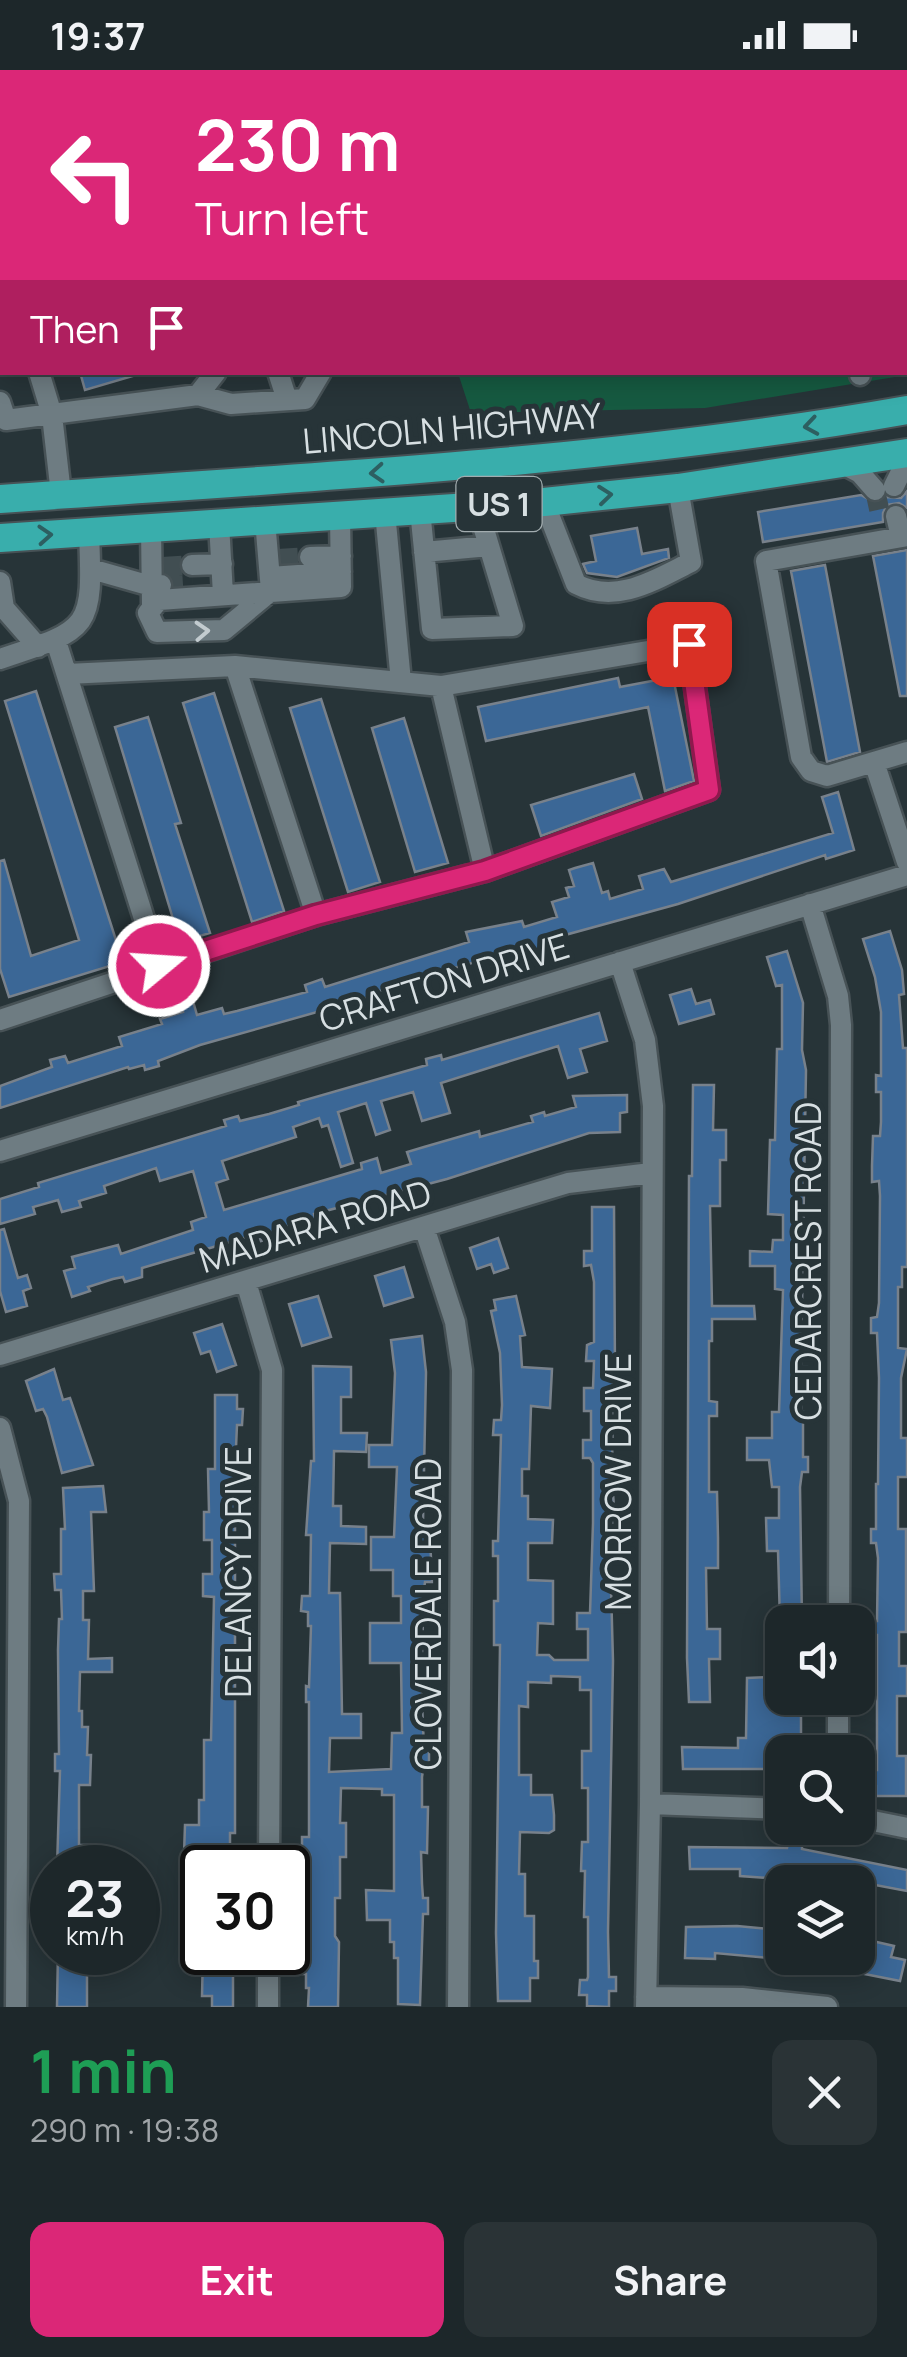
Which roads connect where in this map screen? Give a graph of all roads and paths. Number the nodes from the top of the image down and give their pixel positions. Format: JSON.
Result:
{"nodes":[{"id":1,"x":40,"y":375,"type":"edge"},
{"id":2,"x":214,"y":375,"type":"edge"},
{"id":3,"x":279,"y":375,"type":"edge"},
{"id":4,"x":319,"y":375,"type":"edge"},
{"id":5,"x":198,"y":395,"type":"junction"},
{"id":6,"x":287,"y":400,"type":"junction"},
{"id":7,"x":0,"y":402,"type":"edge"},
{"id":8,"x":907,"y":410,"type":"edge"},
{"id":9,"x":52,"y":415,"type":"junction"},
{"id":10,"x":907,"y":457,"type":"edge"},
{"id":11,"x":841,"y":462,"type":"junction"},
{"id":12,"x":678,"y":488,"type":"junction"},
{"id":13,"x":62,"y":494,"type":"junction"},
{"id":14,"x":0,"y":499,"type":"edge"},
{"id":15,"x":544,"y":502,"type":"junction"},
{"id":16,"x":477,"y":506,"type":"junction"},
{"id":17,"x":420,"y":510,"type":"junction"},
{"id":18,"x":385,"y":512,"type":"junction"},
{"id":19,"x":340,"y":515,"type":"junction"},
{"id":20,"x":888,"y":517,"type":"tunnel mouth"},
{"id":21,"x":265,"y":520,"type":"junction"},
{"id":22,"x":219,"y":523,"type":"junction"},
{"id":23,"x":151,"y":528,"type":"junction"},
{"id":24,"x":89,"y":532,"type":"junction"},
{"id":25,"x":0,"y":538,"type":"edge"},
{"id":26,"x":897,"y":538,"type":"edge"},
{"id":27,"x":489,"y":546,"type":"junction"},
{"id":28,"x":424,"y":552,"type":"junction"},
{"id":29,"x":310,"y":557,"type":"tunnel mouth"},
{"id":30,"x":341,"y":564,"type":"junction"},
{"id":31,"x":91,"y":569,"type":"junction"},
{"id":32,"x":272,"y":572,"type":"junction"},
{"id":33,"x":192,"y":574,"type":"tunnel mouth"},
{"id":34,"x":222,"y":580,"type":"junction"},
{"id":35,"x":0,"y":582,"type":"edge"},
{"id":36,"x":156,"y":585,"type":"junction"},
{"id":37,"x":2,"y":608,"type":"edge"},
{"id":38,"x":47,"y":644,"type":"junction"},
{"id":39,"x":0,"y":658,"type":"edge"},
{"id":40,"x":235,"y":666,"type":"junction"},
{"id":41,"x":67,"y":674,"type":"junction"},
{"id":42,"x":401,"y":682,"type":"junction"},
{"id":43,"x":441,"y":686,"type":"junction"},
{"id":44,"x":907,"y":752,"type":"edge"},
{"id":45,"x":874,"y":762,"type":"junction"},
{"id":46,"x":907,"y":862,"type":"edge"},
{"id":47,"x":485,"y":871,"type":"junction"},
{"id":48,"x":907,"y":875,"type":"edge"},
{"id":49,"x":810,"y":904,"type":"junction"},
{"id":50,"x":316,"y":915,"type":"junction"},
{"id":51,"x":620,"y":962,"type":"junction"},
{"id":52,"x":159,"y":966,"type":"junction"},
{"id":53,"x":0,"y":1020,"type":"edge"},
{"id":54,"x":0,"y":1151,"type":"edge"},
{"id":55,"x":651,"y":1174,"type":"junction"},
{"id":56,"x":424,"y":1227,"type":"junction"},
{"id":57,"x":246,"y":1282,"type":"junction"},
{"id":58,"x":0,"y":1354,"type":"edge"},
{"id":59,"x":0,"y":1428,"type":"edge"},
{"id":60,"x":839,"y":1605,"type":"edge"},
{"id":61,"x":650,"y":1804,"type":"junction"},
{"id":62,"x":765,"y":1808,"type":"edge"},
{"id":63,"x":875,"y":1821,"type":"edge"},
{"id":64,"x":907,"y":1828,"type":"edge"},
{"id":65,"x":269,"y":1845,"type":"edge"},
{"id":66,"x":268,"y":1975,"type":"edge"},
{"id":67,"x":646,"y":2002,"type":"edge"},
{"id":68,"x":16,"y":2007,"type":"edge"},
{"id":69,"x":268,"y":2007,"type":"edge"},
{"id":70,"x":458,"y":2007,"type":"edge"},
{"id":71,"x":826,"y":2007,"type":"edge"}],
"edges":[{"from":1,"to":9,"type":"street"},
{"from":2,"to":5,"type":"street"},
{"from":3,"to":6,"type":"street"},
{"from":4,"to":6,"type":"street"},
{"from":5,"to":6,"type":"street"},
{"from":5,"to":9,"type":"street"},
{"from":7,"to":9,"type":"street"},
{"from":8,"to":13,"type":"highway","name":"LINCOLN HIGHWAY","number":"US 1","one_way":true},
{"from":9,"to":13,"type":"street"},
{"from":10,"to":11,"type":"highway","number":"US 1"},
{"from":10,"to":11,"type":"street"},
{"from":11,"to":12,"type":"highway","number":"US 1"},
{"from":15,"to":12,"type":"highway","number":"US 1","one_way":true},
{"from":12,"to":15,"type":"street"},
{"from":13,"to":14,"type":"highway","name":"LINCOLN HIGHWAY","number":"US 1"},
{"from":15,"to":16,"type":"highway","number":"US 1"},
{"from":16,"to":17,"type":"highway","number":"US 1"},
{"from":16,"to":27,"type":"street"},
{"from":17,"to":18,"type":"highway","number":"US 1"},
{"from":17,"to":28,"type":"street"},
{"from":18,"to":19,"type":"highway","number":"US 1"},
{"from":18,"to":42,"type":"street"},
{"from":19,"to":21,"type":"highway","number":"US 1"},
{"from":19,"to":30,"type":"street"},
{"from":20,"to":26,"type":"street"},
{"from":21,"to":22,"type":"highway","number":"US 1"},
{"from":21,"to":32,"type":"street"},
{"from":22,"to":23,"type":"highway","number":"US 1"},
{"from":22,"to":34,"type":"street"},
{"from":23,"to":24,"type":"highway","number":"US 1"},
{"from":23,"to":36,"type":"street"},
{"from":25,"to":24,"type":"highway","number":"US 1","one_way":true},
{"from":24,"to":31,"type":"street"},
{"from":26,"to":45,"type":"street"},
{"from":27,"to":28,"type":"street"},
{"from":27,"to":28,"type":"street"},
{"from":29,"to":30,"type":"street"},
{"from":30,"to":32,"type":"street"},
{"from":31,"to":36,"type":"street"},
{"from":31,"to":38,"type":"street"},
{"from":32,"to":34,"type":"street"},
{"from":36,"to":32,"type":"street","one_way":true},
{"from":33,"to":34,"type":"street"},
{"from":34,"to":36,"type":"street"},
{"from":35,"to":37,"type":"street"},
{"from":37,"to":38,"type":"street"},
{"from":38,"to":39,"type":"street"},
{"from":38,"to":41,"type":"street"},
{"from":40,"to":41,"type":"street"},
{"from":40,"to":42,"type":"street"},
{"from":40,"to":50,"type":"street"},
{"from":41,"to":52,"type":"street"},
{"from":42,"to":43,"type":"street"},
{"from":43,"to":47,"type":"street"},
{"from":43,"to":47,"type":"street"},
{"from":44,"to":45,"type":"street"},
{"from":45,"to":46,"type":"street"},
{"from":47,"to":50,"type":"street"},
{"from":48,"to":49,"type":"street","name":"CRAFTON DRIVE"},
{"from":49,"to":51,"type":"street","name":"CRAFTON DRIVE"},
{"from":49,"to":60,"type":"street","name":"CEDARCREST ROAD"},
{"from":50,"to":52,"type":"street"},
{"from":51,"to":54,"type":"street","name":"CRAFTON DRIVE"},
{"from":51,"to":55,"type":"street","name":"MORROW DRIVE"},
{"from":52,"to":53,"type":"street"},
{"from":55,"to":56,"type":"street","name":"MADARA ROAD"},
{"from":55,"to":61,"type":"street","name":"MORROW DRIVE"},
{"from":56,"to":57,"type":"street","name":"MADARA ROAD"},
{"from":56,"to":70,"type":"street","name":"CLOVERDALE ROAD"},
{"from":57,"to":58,"type":"street","name":"MADARA ROAD"},
{"from":57,"to":65,"type":"street","name":"DELANCY DRIVE"},
{"from":59,"to":68,"type":"street"},
{"from":61,"to":62,"type":"street"},
{"from":61,"to":67,"type":"street","name":"MORROW DRIVE"},
{"from":63,"to":64,"type":"street"},
{"from":66,"to":69,"type":"street"},
{"from":67,"to":71,"type":"street"}]}
